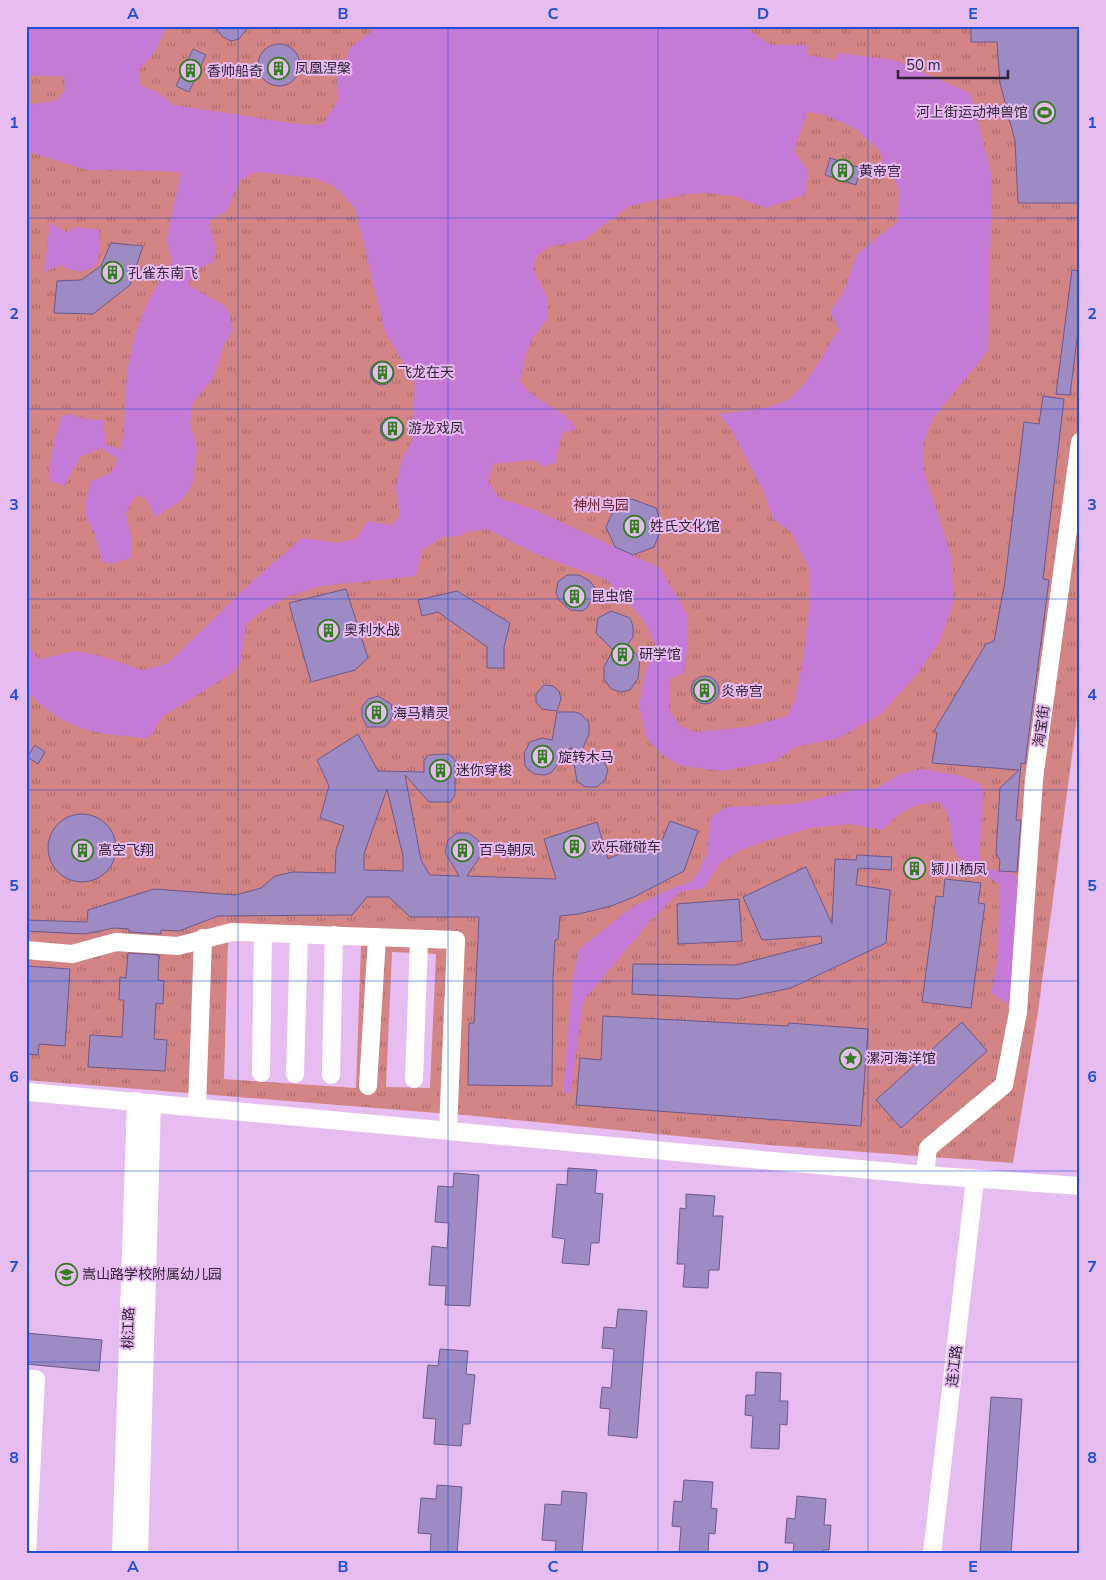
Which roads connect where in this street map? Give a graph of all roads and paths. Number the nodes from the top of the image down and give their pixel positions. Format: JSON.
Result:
{"nodes":[{"id":1,"x":1080,"y":442,"type":"edge"},
{"id":2,"x":263,"y":933,"type":"junction"},
{"id":3,"x":299,"y":934,"type":"junction"},
{"id":4,"x":334,"y":935,"type":"junction"},
{"id":5,"x":377,"y":936,"type":"junction"},
{"id":6,"x":203,"y":938,"type":"junction"},
{"id":7,"x":419,"y":939,"type":"junction"},
{"id":8,"x":26,"y":950,"type":"edge"},
{"id":9,"x":261,"y":1073,"type":"dead end"},
{"id":10,"x":295,"y":1074,"type":"dead end"},
{"id":11,"x":331,"y":1075,"type":"dead end"},
{"id":12,"x":414,"y":1079,"type":"dead end"},
{"id":13,"x":368,"y":1086,"type":"dead end"},
{"id":14,"x":28,"y":1092,"type":"dead end"},
{"id":15,"x":144,"y":1102,"type":"junction"},
{"id":16,"x":197,"y":1107,"type":"junction"},
{"id":17,"x":448,"y":1130,"type":"junction"},
{"id":18,"x":925,"y":1175,"type":"junction"},
{"id":19,"x":975,"y":1179,"type":"junction"},
{"id":20,"x":1080,"y":1186,"type":"edge"},
{"id":21,"x":26,"y":1378,"type":"edge"},
{"id":22,"x":27,"y":1554,"type":"edge"},
{"id":23,"x":121,"y":1554,"type":"edge"},
{"id":24,"x":139,"y":1554,"type":"edge"},
{"id":25,"x":932,"y":1554,"type":"edge"}],
"edges":[{"from":1,"to":18,"type":"street","name":"淘宝街"},
{"from":2,"to":3,"type":"street"},
{"from":2,"to":6,"type":"street"},
{"from":2,"to":9,"type":"street"},
{"from":3,"to":4,"type":"street"},
{"from":3,"to":10,"type":"street"},
{"from":4,"to":5,"type":"street"},
{"from":4,"to":11,"type":"street"},
{"from":5,"to":7,"type":"street"},
{"from":5,"to":13,"type":"street"},
{"from":6,"to":8,"type":"street"},
{"from":6,"to":16,"type":"street"},
{"from":7,"to":12,"type":"street"},
{"from":7,"to":17,"type":"street"},
{"from":14,"to":15,"type":"street"},
{"from":15,"to":16,"type":"street"},
{"from":15,"to":23,"type":"street","name":"桃江路"},
{"from":15,"to":24,"type":"street","name":"桃江路"},
{"from":16,"to":17,"type":"street"},
{"from":17,"to":18,"type":"street"},
{"from":18,"to":19,"type":"street"},
{"from":19,"to":20,"type":"street"},
{"from":19,"to":25,"type":"street","name":"连江路"},
{"from":21,"to":22,"type":"street"}]}
